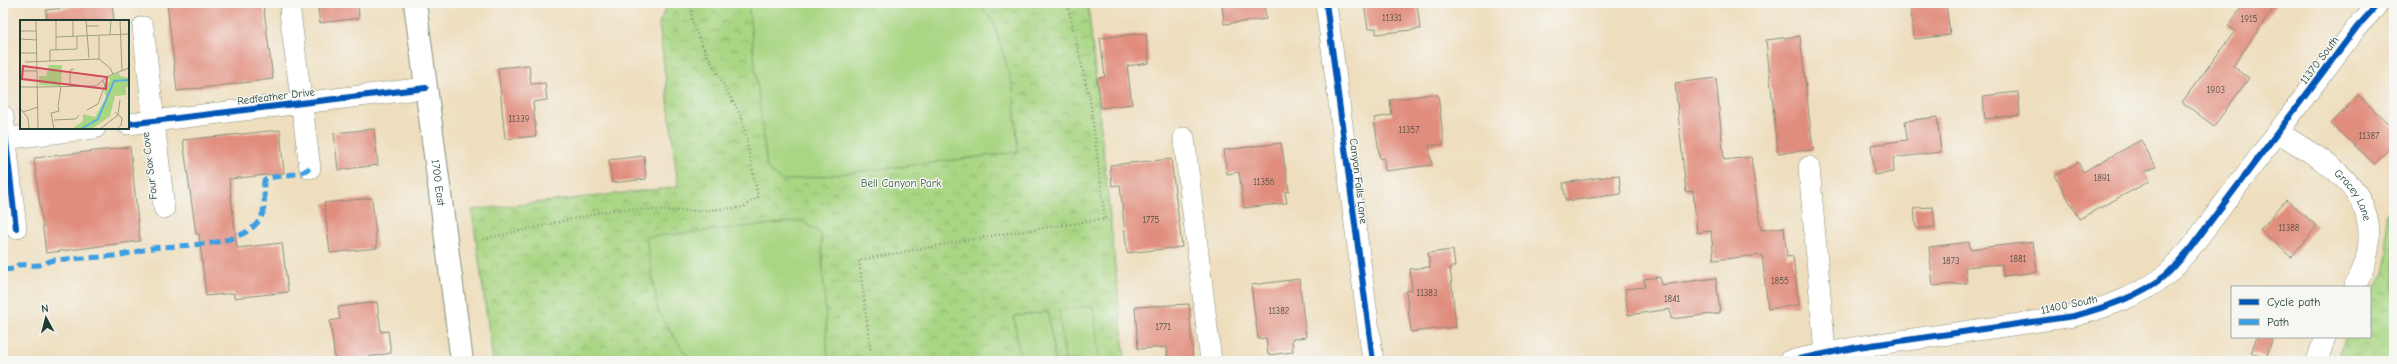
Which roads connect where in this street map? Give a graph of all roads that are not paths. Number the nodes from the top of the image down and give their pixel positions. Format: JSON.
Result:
{"nodes":[{"id":1,"x":415,"y":3,"type":"edge"},
{"id":2,"x":1326,"y":3,"type":"edge"},
{"id":3,"x":2379,"y":3,"type":"edge"},
{"id":4,"x":290,"y":13,"type":"dead end"},
{"id":5,"x":142,"y":27,"type":"dead end"},
{"id":6,"x":426,"y":88,"type":"junction"},
{"id":7,"x":302,"y":103,"type":"junction"},
{"id":8,"x":3,"y":116,"type":"edge"},
{"id":9,"x":154,"y":121,"type":"junction"},
{"id":10,"x":129,"y":124,"type":"edge"},
{"id":11,"x":87,"y":129,"type":"edge"},
{"id":12,"x":2278,"y":132,"type":"junction"},
{"id":13,"x":1184,"y":138,"type":"dead end"},
{"id":14,"x":4,"y":139,"type":"edge"},
{"id":15,"x":1809,"y":167,"type":"dead end"},
{"id":16,"x":310,"y":168,"type":"dead end"},
{"id":17,"x":164,"y":208,"type":"dead end"},
{"id":18,"x":16,"y":228,"type":"dead end"},
{"id":19,"x":2355,"y":286,"type":"edge"},
{"id":20,"x":2325,"y":338,"type":"edge"},
{"id":21,"x":1825,"y":354,"type":"junction"},
{"id":22,"x":462,"y":361,"type":"edge"},
{"id":23,"x":1211,"y":361,"type":"edge"},
{"id":24,"x":1372,"y":361,"type":"edge"},
{"id":25,"x":1790,"y":361,"type":"edge"},
{"id":26,"x":2317,"y":361,"type":"edge"}],
"edges":[{"from":1,"to":6,"type":"main road","name":"1700 East"},
{"from":2,"to":24,"type":"street","name":"Canyon Falls Lane"},
{"from":3,"to":12,"type":"street","name":"11370 South"},
{"from":4,"to":7,"type":"street"},
{"from":5,"to":9,"type":"street","name":"Four Sox Cove"},
{"from":6,"to":7,"type":"street","name":"Redfeather Drive"},
{"from":6,"to":22,"type":"main road","name":"1700 East"},
{"from":7,"to":9,"type":"street","name":"Redfeather Drive"},
{"from":7,"to":16,"type":"street"},
{"from":8,"to":14,"type":"street"},
{"from":9,"to":10,"type":"street","name":"Redfeather Drive"},
{"from":9,"to":17,"type":"street","name":"Four Sox Cove"},
{"from":11,"to":14,"type":"street"},
{"from":12,"to":19,"type":"street","name":"Gracey Lane"},
{"from":12,"to":21,"type":"street","name":"11400 South"},
{"from":13,"to":23,"type":"street"},
{"from":14,"to":18,"type":"street"},
{"from":15,"to":21,"type":"street"},
{"from":20,"to":26,"type":"street"},
{"from":21,"to":25,"type":"street","name":"11400 South"}]}
